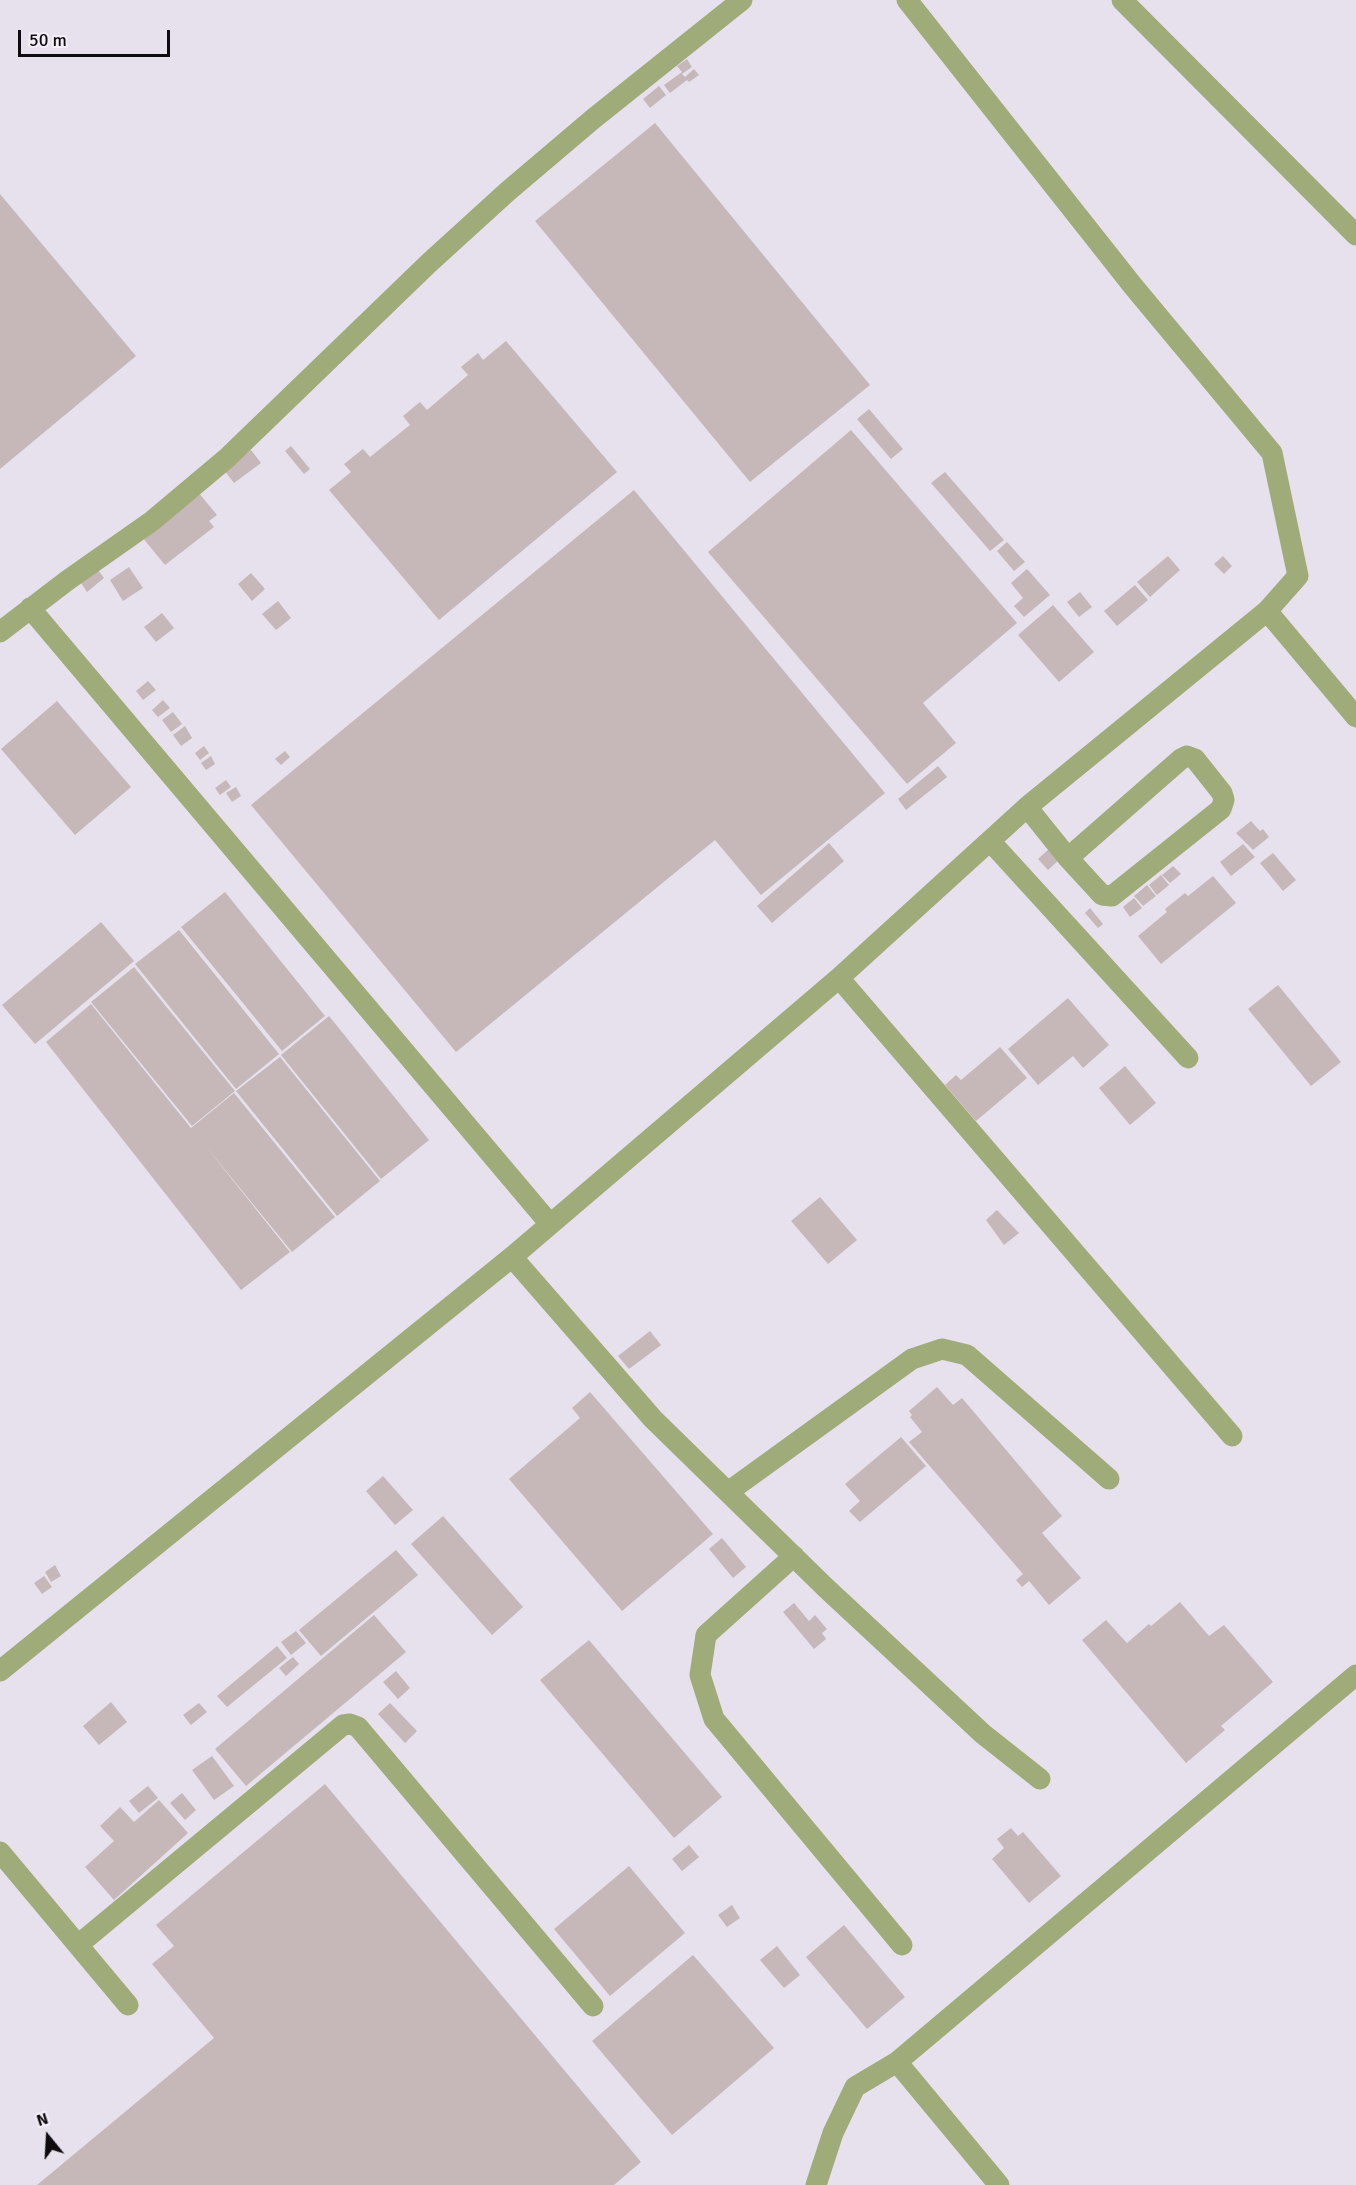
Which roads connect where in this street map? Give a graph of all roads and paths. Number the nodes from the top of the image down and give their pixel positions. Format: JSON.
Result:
{"nodes":[{"id":1,"x":742,"y":0,"type":"edge"},
{"id":2,"x":907,"y":0,"type":"edge"},
{"id":3,"x":1122,"y":0,"type":"edge"},
{"id":4,"x":1356,"y":235,"type":"edge"},
{"id":5,"x":30,"y":608,"type":"junction"},
{"id":6,"x":1267,"y":611,"type":"junction"},
{"id":7,"x":0,"y":632,"type":"edge"},
{"id":8,"x":1356,"y":717,"type":"edge"},
{"id":9,"x":1027,"y":807,"type":"junction"},
{"id":10,"x":990,"y":841,"type":"junction"},
{"id":11,"x":1068,"y":858,"type":"junction"},
{"id":12,"x":839,"y":978,"type":"junction"},
{"id":13,"x":1188,"y":1058,"type":"dead end"},
{"id":14,"x":550,"y":1224,"type":"junction"},
{"id":15,"x":512,"y":1257,"type":"junction"},
{"id":16,"x":1232,"y":1436,"type":"dead end"},
{"id":17,"x":1109,"y":1479,"type":"dead end"},
{"id":18,"x":728,"y":1492,"type":"junction"},
{"id":19,"x":794,"y":1556,"type":"junction"},
{"id":20,"x":0,"y":1671,"type":"edge"},
{"id":21,"x":1356,"y":1675,"type":"edge"},
{"id":22,"x":1040,"y":1779,"type":"dead end"},
{"id":23,"x":0,"y":1852,"type":"edge"},
{"id":24,"x":902,"y":1945,"type":"dead end"},
{"id":25,"x":78,"y":1946,"type":"junction"},
{"id":26,"x":128,"y":2005,"type":"dead end"},
{"id":27,"x":593,"y":2006,"type":"dead end"},
{"id":28,"x":897,"y":2062,"type":"junction"},
{"id":29,"x":816,"y":2185,"type":"edge"},
{"id":30,"x":999,"y":2185,"type":"edge"}],
"edges":[{"from":1,"to":5,"type":"street"},
{"from":2,"to":6,"type":"street"},
{"from":3,"to":4,"type":"street"},
{"from":5,"to":7,"type":"street"},
{"from":5,"to":14,"type":"street"},
{"from":6,"to":8,"type":"street"},
{"from":6,"to":9,"type":"street"},
{"from":9,"to":10,"type":"street"},
{"from":9,"to":11,"type":"street"},
{"from":10,"to":12,"type":"street"},
{"from":10,"to":13,"type":"street"},
{"from":11,"to":11,"type":"street"},
{"from":12,"to":14,"type":"street"},
{"from":12,"to":16,"type":"street"},
{"from":14,"to":15,"type":"street"},
{"from":15,"to":18,"type":"street"},
{"from":15,"to":20,"type":"street"},
{"from":17,"to":18,"type":"street"},
{"from":18,"to":19,"type":"street"},
{"from":19,"to":22,"type":"street"},
{"from":19,"to":24,"type":"street"},
{"from":21,"to":28,"type":"street"},
{"from":23,"to":25,"type":"street"},
{"from":25,"to":26,"type":"street"},
{"from":25,"to":27,"type":"street"},
{"from":28,"to":29,"type":"street"},
{"from":28,"to":30,"type":"street"}]}
